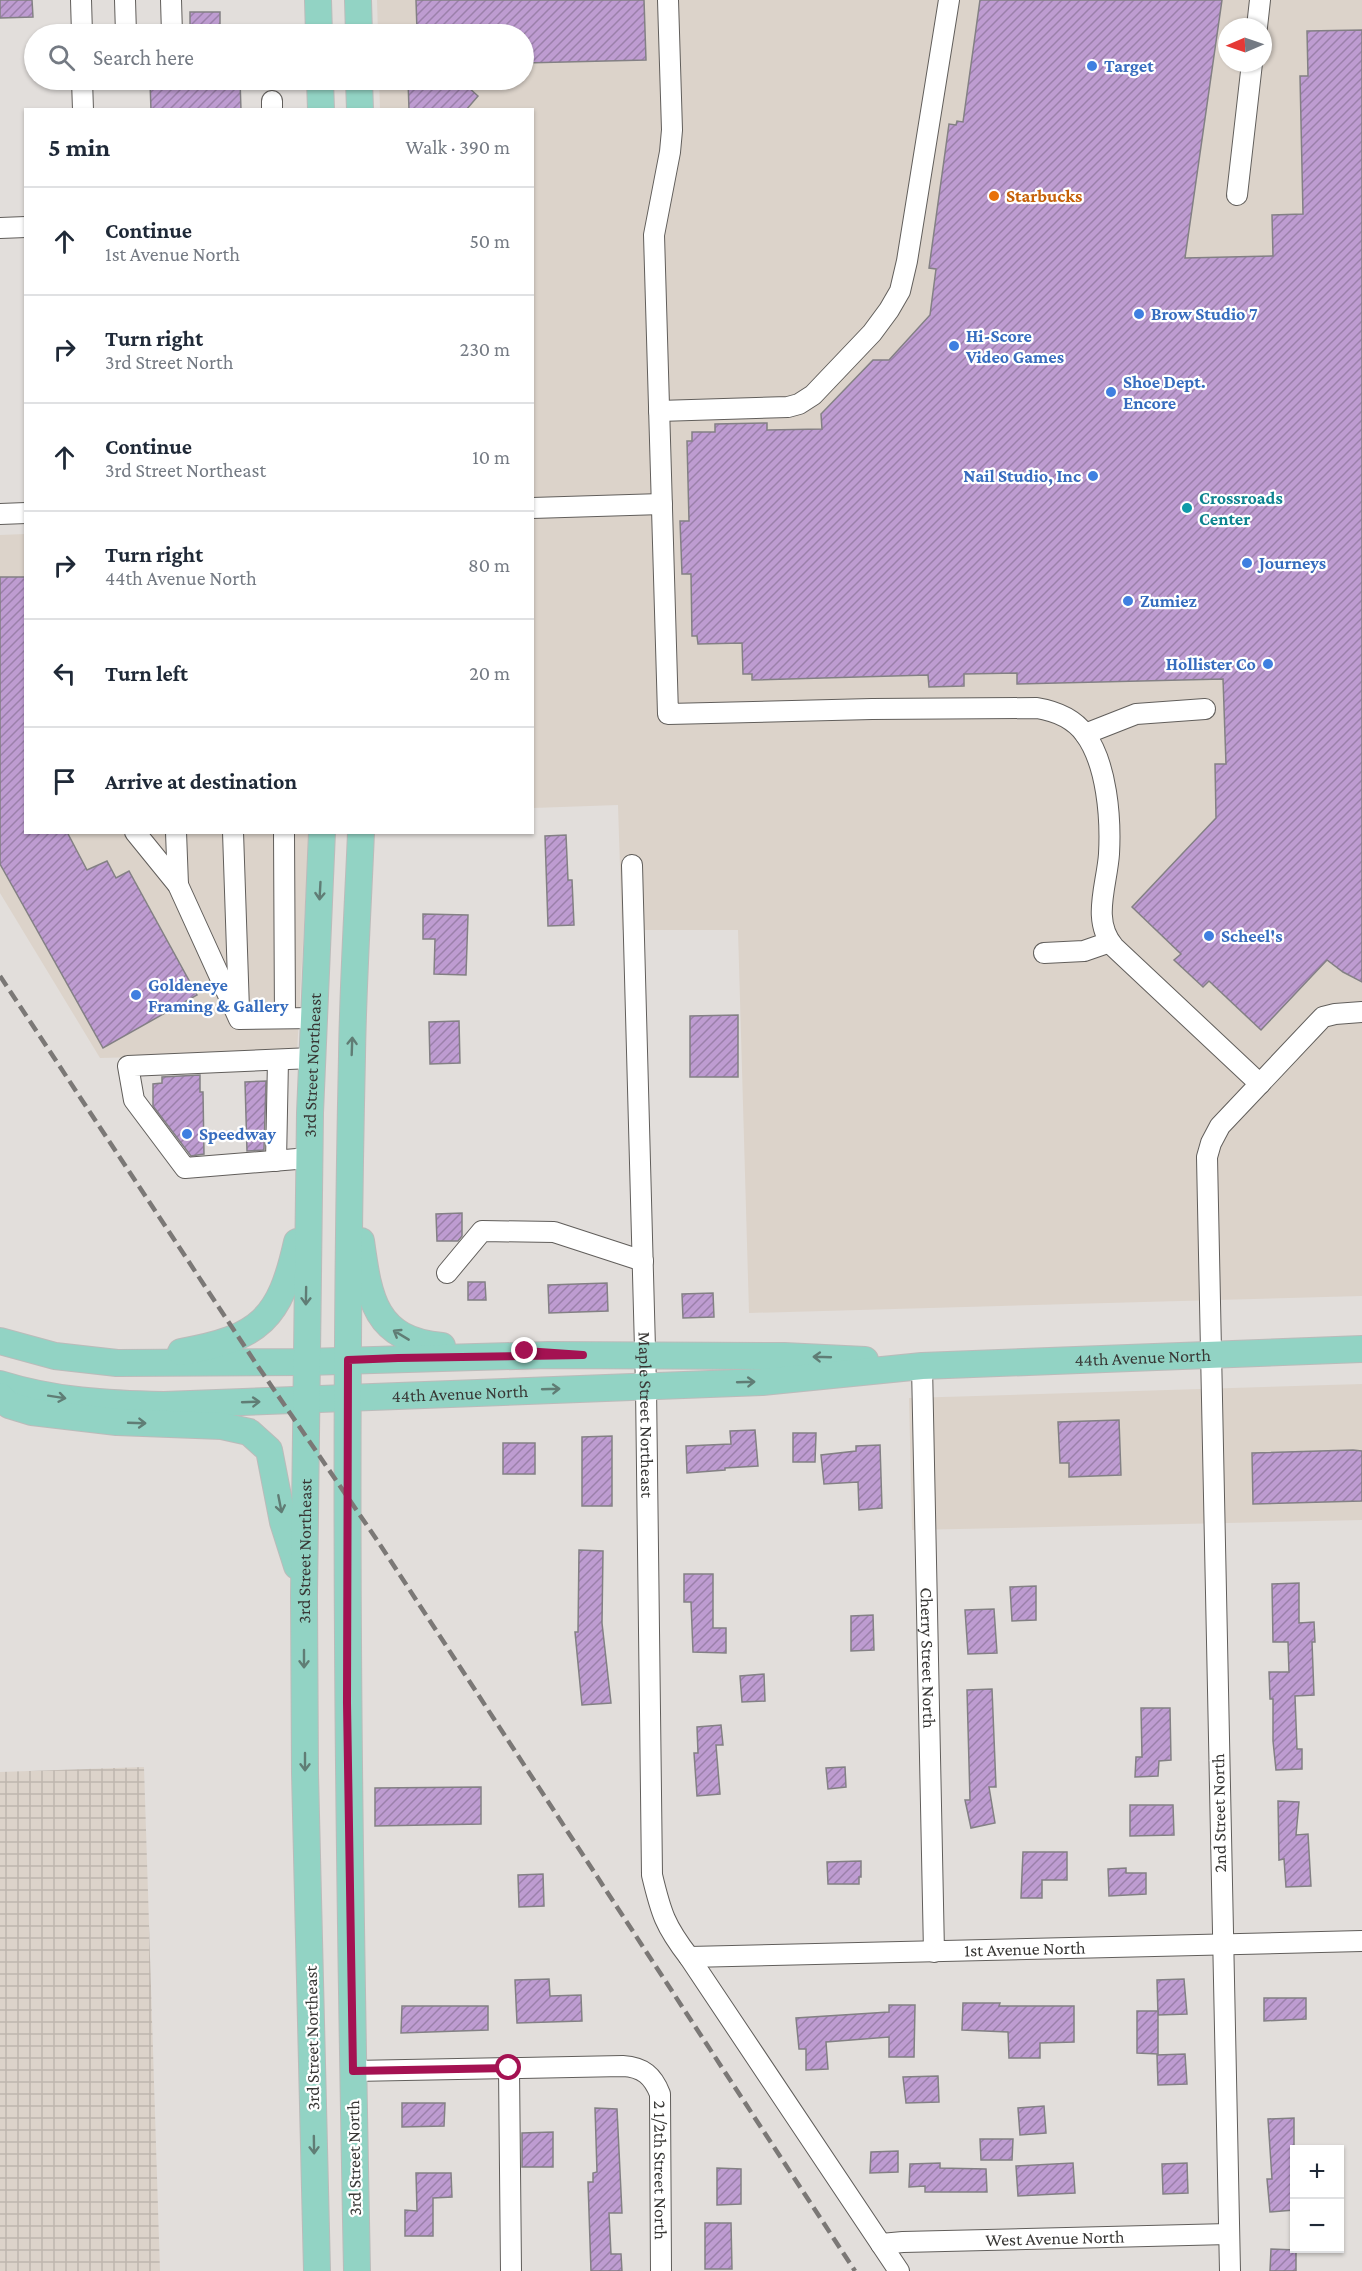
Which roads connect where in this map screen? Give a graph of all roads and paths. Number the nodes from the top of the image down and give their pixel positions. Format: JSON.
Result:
{"nodes":[{"id":1,"x":81,"y":0,"type":"edge"},
{"id":2,"x":125,"y":0,"type":"edge"},
{"id":3,"x":171,"y":0,"type":"edge"},
{"id":4,"x":318,"y":0,"type":"edge"},
{"id":5,"x":358,"y":0,"type":"edge"},
{"id":6,"x":668,"y":0,"type":"edge"},
{"id":7,"x":949,"y":0,"type":"edge"},
{"id":8,"x":1260,"y":0,"type":"edge"},
{"id":9,"x":1258,"y":18,"type":"edge"},
{"id":10,"x":82,"y":24,"type":"edge"},
{"id":11,"x":126,"y":24,"type":"edge"},
{"id":12,"x":172,"y":24,"type":"edge"},
{"id":13,"x":319,"y":24,"type":"edge"},
{"id":14,"x":358,"y":24,"type":"edge"},
{"id":15,"x":1251,"y":72,"type":"edge"},
{"id":16,"x":82,"y":90,"type":"edge"},
{"id":17,"x":320,"y":90,"type":"edge"},
{"id":18,"x":359,"y":90,"type":"edge"},
{"id":19,"x":83,"y":108,"type":"edge"},
{"id":20,"x":321,"y":108,"type":"edge"},
{"id":21,"x":360,"y":108,"type":"edge"},
{"id":22,"x":1237,"y":195,"type":"dead end"},
{"id":23,"x":24,"y":227,"type":"edge"},
{"id":24,"x":0,"y":228,"type":"edge"},
{"id":25,"x":659,"y":411,"type":"junction"},
{"id":26,"x":662,"y":504,"type":"junction"},
{"id":27,"x":534,"y":508,"type":"edge"},
{"id":28,"x":24,"y":513,"type":"edge"},
{"id":29,"x":0,"y":514,"type":"edge"},
{"id":30,"x":1205,"y":709,"type":"dead end"},
{"id":31,"x":1085,"y":734,"type":"junction"},
{"id":32,"x":137,"y":834,"type":"edge"},
{"id":33,"x":176,"y":834,"type":"edge"},
{"id":34,"x":233,"y":834,"type":"edge"},
{"id":35,"x":284,"y":834,"type":"edge"},
{"id":36,"x":322,"y":834,"type":"edge"},
{"id":37,"x":360,"y":834,"type":"edge"},
{"id":38,"x":632,"y":865,"type":"dead end"},
{"id":39,"x":178,"y":885,"type":"junction"},
{"id":40,"x":1110,"y":942,"type":"junction"},
{"id":41,"x":1044,"y":953,"type":"dead end"},
{"id":42,"x":1362,"y":1012,"type":"edge"},
{"id":43,"x":285,"y":1018,"type":"junction"},
{"id":44,"x":315,"y":1018,"type":"junction"},
{"id":45,"x":239,"y":1019,"type":"junction"},
{"id":46,"x":312,"y":1058,"type":"junction"},
{"id":47,"x":278,"y":1060,"type":"junction"},
{"id":48,"x":351,"y":1081,"type":"junction"},
{"id":49,"x":1260,"y":1084,"type":"junction"},
{"id":50,"x":309,"y":1158,"type":"junction"},
{"id":51,"x":276,"y":1161,"type":"junction"},
{"id":52,"x":643,"y":1261,"type":"junction"},
{"id":53,"x":447,"y":1273,"type":"dead end"},
{"id":54,"x":0,"y":1341,"type":"edge"},
{"id":55,"x":1362,"y":1349,"type":"edge"},
{"id":56,"x":583,"y":1355,"type":"junction"},
{"id":57,"x":645,"y":1355,"type":"junction"},
{"id":58,"x":1212,"y":1355,"type":"junction"},
{"id":59,"x":83,"y":1360,"type":"junction"},
{"id":60,"x":348,"y":1360,"type":"junction"},
{"id":61,"x":306,"y":1362,"type":"junction"},
{"id":62,"x":922,"y":1366,"type":"junction"},
{"id":63,"x":0,"y":1384,"type":"edge"},
{"id":64,"x":646,"y":1386,"type":"junction"},
{"id":65,"x":0,"y":1396,"type":"edge"},
{"id":66,"x":347,"y":1398,"type":"junction"},
{"id":67,"x":306,"y":1400,"type":"junction"},
{"id":68,"x":304,"y":1589,"type":"junction"},
{"id":69,"x":1362,"y":1941,"type":"edge"},
{"id":70,"x":1222,"y":1945,"type":"junction"},
{"id":71,"x":934,"y":1952,"type":"junction"},
{"id":72,"x":688,"y":1957,"type":"junction"},
{"id":73,"x":509,"y":2068,"type":"junction"},
{"id":74,"x":353,"y":2071,"type":"junction"},
{"id":75,"x":1229,"y":2234,"type":"junction"},
{"id":76,"x":881,"y":2244,"type":"junction"},
{"id":77,"x":317,"y":2271,"type":"edge"},
{"id":78,"x":357,"y":2271,"type":"edge"},
{"id":79,"x":511,"y":2271,"type":"edge"},
{"id":80,"x":661,"y":2271,"type":"edge"},
{"id":81,"x":899,"y":2271,"type":"edge"},
{"id":82,"x":1230,"y":2271,"type":"edge"}],
"edges":[{"from":1,"to":10,"type":"street"},
{"from":2,"to":11,"type":"street"},
{"from":3,"to":12,"type":"street"},
{"from":4,"to":13,"type":"main road"},
{"from":5,"to":14,"type":"main road"},
{"from":6,"to":25,"type":"street"},
{"from":7,"to":25,"type":"street"},
{"from":8,"to":9,"type":"street"},
{"from":15,"to":22,"type":"street"},
{"from":16,"to":19,"type":"street"},
{"from":17,"to":20,"type":"main road"},
{"from":18,"to":21,"type":"main road"},
{"from":23,"to":24,"type":"street"},
{"from":25,"to":26,"type":"street"},
{"from":26,"to":27,"type":"street"},
{"from":26,"to":31,"type":"street"},
{"from":28,"to":29,"type":"street"},
{"from":30,"to":31,"type":"street"},
{"from":31,"to":40,"type":"street"},
{"from":32,"to":39,"type":"street"},
{"from":33,"to":39,"type":"street"},
{"from":34,"to":45,"type":"street"},
{"from":35,"to":43,"type":"street"},
{"from":36,"to":44,"type":"main road","name":"3rd Street Northeast","one_way":true},
{"from":48,"to":37,"type":"main road","one_way":true},
{"from":38,"to":52,"type":"street","name":"Maple Street Northeast"},
{"from":39,"to":45,"type":"street"},
{"from":40,"to":41,"type":"street"},
{"from":40,"to":49,"type":"street"},
{"from":42,"to":49,"type":"street","name":"2nd Street North"},
{"from":43,"to":44,"type":"street"},
{"from":43,"to":45,"type":"street"},
{"from":44,"to":46,"type":"main road","name":"3rd Street Northeast"},
{"from":46,"to":47,"type":"street"},
{"from":46,"to":50,"type":"main road","name":"3rd Street Northeast"},
{"from":47,"to":51,"type":"street"},
{"from":47,"to":51,"type":"street"},
{"from":56,"to":48,"type":"main road","one_way":true},
{"from":48,"to":60,"type":"main road"},
{"from":49,"to":58,"type":"street","name":"2nd Street North"},
{"from":50,"to":51,"type":"street"},
{"from":50,"to":59,"type":"main road"},
{"from":50,"to":61,"type":"main road","name":"3rd Street Northeast","one_way":true},
{"from":52,"to":53,"type":"street"},
{"from":52,"to":57,"type":"street","name":"Maple Street Northeast"},
{"from":54,"to":59,"type":"main road","name":"44th Avenue North"},
{"from":55,"to":58,"type":"main road","name":"44th Avenue North"},
{"from":56,"to":57,"type":"main road","name":"44th Avenue North"},
{"from":56,"to":60,"type":"main road","name":"44th Avenue North"},
{"from":62,"to":57,"type":"main road","name":"44th Avenue North","one_way":true},
{"from":57,"to":64,"type":"street","name":"Maple Street Northeast"},
{"from":58,"to":62,"type":"main road","name":"44th Avenue North"},
{"from":58,"to":70,"type":"street","name":"2nd Street North"},
{"from":59,"to":61,"type":"main road","name":"44th Avenue North"},
{"from":60,"to":61,"type":"main road","name":"44th Avenue North"},
{"from":60,"to":66,"type":"main road"},
{"from":61,"to":67,"type":"main road","name":"3rd Street Northeast"},
{"from":64,"to":62,"type":"main road","name":"44th Avenue North","one_way":true},
{"from":62,"to":71,"type":"street","name":"Cherry Street North"},
{"from":63,"to":67,"type":"main road","name":"44th Avenue North","one_way":true},
{"from":66,"to":64,"type":"main road","name":"44th Avenue North","one_way":true},
{"from":64,"to":72,"type":"street","name":"Maple Street Northeast"},
{"from":65,"to":68,"type":"main road","one_way":true},
{"from":66,"to":67,"type":"main road","name":"44th Avenue North"},
{"from":66,"to":74,"type":"main road","name":"3rd Street North"},
{"from":67,"to":68,"type":"main road","name":"3rd Street Northeast"},
{"from":68,"to":77,"type":"main road","name":"3rd Street Northeast","one_way":true},
{"from":69,"to":70,"type":"street","name":"1st Avenue North"},
{"from":70,"to":71,"type":"street","name":"1st Avenue North"},
{"from":70,"to":75,"type":"street","name":"2nd Street North"},
{"from":71,"to":72,"type":"street","name":"1st Avenue North"},
{"from":72,"to":76,"type":"street","name":"Maple Street Northeast"},
{"from":73,"to":74,"type":"street"},
{"from":73,"to":79,"type":"street"},
{"from":73,"to":80,"type":"street","name":"2 1/2th Street North"},
{"from":74,"to":78,"type":"main road","name":"3rd Street North"},
{"from":75,"to":76,"type":"street","name":"West Avenue North"},
{"from":75,"to":82,"type":"street","name":"2nd Street North"},
{"from":76,"to":81,"type":"street","name":"Maple Street Northeast"}]}
